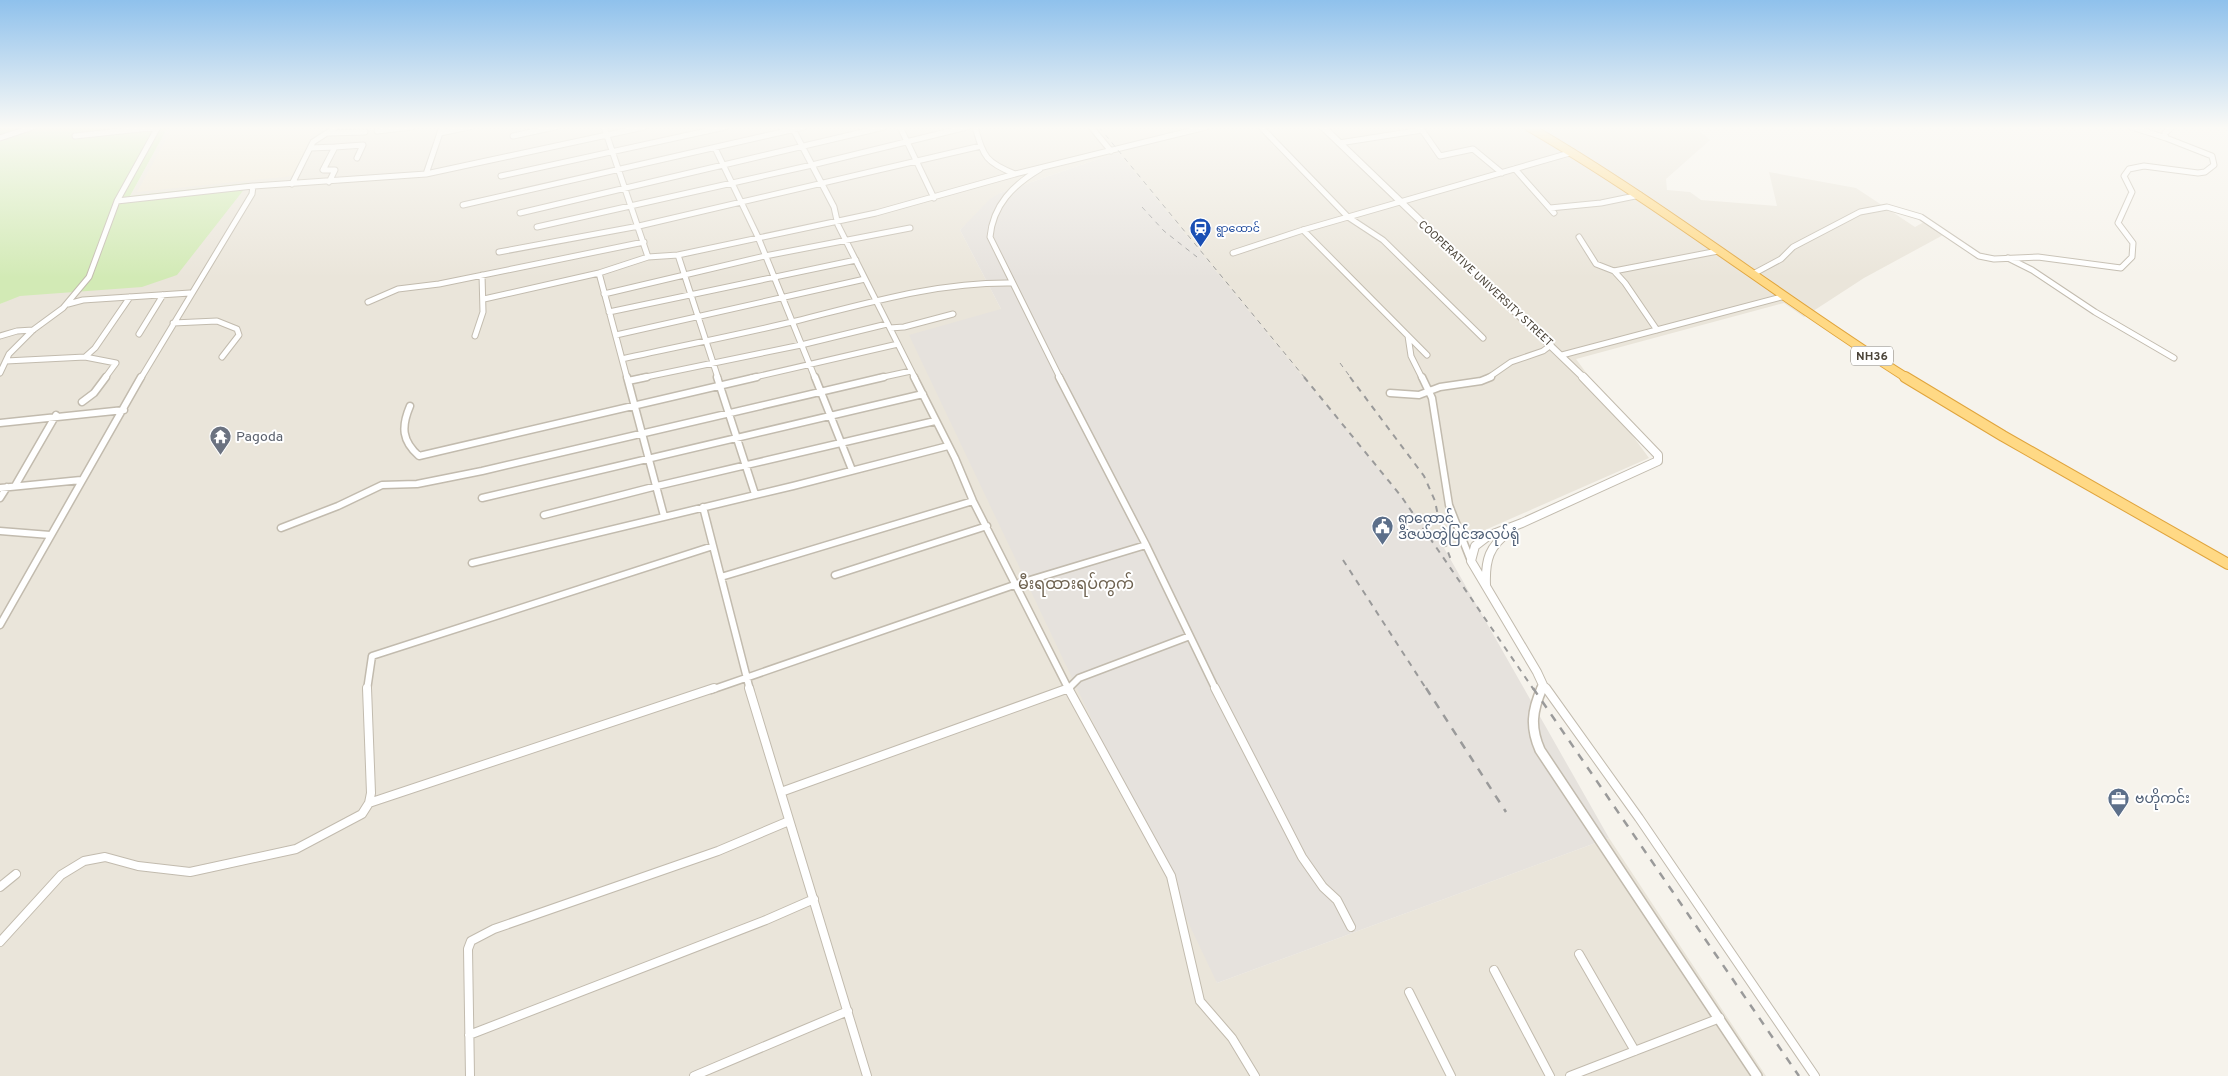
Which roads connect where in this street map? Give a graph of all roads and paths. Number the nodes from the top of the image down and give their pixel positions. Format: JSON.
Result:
{"nodes":[{"id":1,"x":130,"y":177,"type":"edge"},
{"id":2,"x":296,"y":177,"type":"edge"},
{"id":3,"x":331,"y":177,"type":"edge"},
{"id":4,"x":387,"y":177,"type":"edge"},
{"id":5,"x":582,"y":177,"type":"edge"},
{"id":6,"x":620,"y":177,"type":"edge"},
{"id":7,"x":676,"y":177,"type":"edge"},
{"id":8,"x":729,"y":177,"type":"edge"},
{"id":9,"x":761,"y":177,"type":"edge"},
{"id":10,"x":818,"y":177,"type":"edge"},
{"id":11,"x":850,"y":177,"type":"edge"},
{"id":12,"x":924,"y":177,"type":"edge"},
{"id":13,"x":1004,"y":177,"type":"edge"},
{"id":14,"x":1027,"y":177,"type":"edge"},
{"id":15,"x":1310,"y":177,"type":"edge"},
{"id":16,"x":1375,"y":177,"type":"edge"},
{"id":17,"x":1487,"y":177,"type":"edge"},
{"id":18,"x":1522,"y":177,"type":"edge"},
{"id":19,"x":1612,"y":177,"type":"edge"},
{"id":20,"x":2125,"y":177,"type":"edge"},
{"id":21,"x":329,"y":182,"type":"junction"},
{"id":22,"x":292,"y":184,"type":"junction"},
{"id":23,"x":732,"y":184,"type":"junction"},
{"id":24,"x":821,"y":184,"type":"junction"},
{"id":25,"x":253,"y":186,"type":"junction"},
{"id":26,"x":625,"y":189,"type":"junction"},
{"id":27,"x":1640,"y":195,"type":"junction"},
{"id":28,"x":934,"y":198,"type":"junction"},
{"id":29,"x":117,"y":201,"type":"junction"},
{"id":30,"x":741,"y":202,"type":"junction"},
{"id":31,"x":1401,"y":202,"type":"junction"},
{"id":32,"x":462,"y":205,"type":"dead end"},
{"id":33,"x":632,"y":206,"type":"junction"},
{"id":34,"x":1550,"y":208,"type":"junction"},
{"id":35,"x":520,"y":213,"type":"dead end"},
{"id":36,"x":1554,"y":213,"type":"dead end"},
{"id":37,"x":1348,"y":217,"type":"junction"},
{"id":38,"x":838,"y":221,"type":"junction"},
{"id":39,"x":639,"y":226,"type":"junction"},
{"id":40,"x":537,"y":227,"type":"dead end"},
{"id":41,"x":910,"y":228,"type":"dead end"},
{"id":42,"x":1303,"y":230,"type":"junction"},
{"id":43,"x":1579,"y":236,"type":"dead end"},
{"id":44,"x":758,"y":237,"type":"junction"},
{"id":45,"x":846,"y":241,"type":"junction"},
{"id":46,"x":644,"y":242,"type":"junction"},
{"id":47,"x":1718,"y":251,"type":"junction"},
{"id":48,"x":499,"y":252,"type":"dead end"},
{"id":49,"x":1233,"y":253,"type":"dead end"},
{"id":50,"x":678,"y":255,"type":"junction"},
{"id":51,"x":765,"y":256,"type":"junction"},
{"id":52,"x":648,"y":257,"type":"junction"},
{"id":53,"x":2008,"y":258,"type":"junction"},
{"id":54,"x":856,"y":260,"type":"junction"},
{"id":55,"x":1614,"y":270,"type":"junction"},
{"id":56,"x":599,"y":273,"type":"junction"},
{"id":57,"x":684,"y":274,"type":"junction"},
{"id":58,"x":1753,"y":274,"type":"junction"},
{"id":59,"x":482,"y":275,"type":"junction"},
{"id":60,"x":774,"y":278,"type":"junction"},
{"id":61,"x":865,"y":279,"type":"junction"},
{"id":62,"x":1012,"y":283,"type":"junction"},
{"id":63,"x":190,"y":293,"type":"junction"},
{"id":64,"x":75,"y":294,"type":"junction"},
{"id":65,"x":604,"y":294,"type":"junction"},
{"id":66,"x":691,"y":294,"type":"junction"},
{"id":67,"x":163,"y":295,"type":"junction"},
{"id":68,"x":1785,"y":296,"type":"junction"},
{"id":69,"x":130,"y":297,"type":"junction"},
{"id":70,"x":782,"y":297,"type":"junction"},
{"id":71,"x":484,"y":299,"type":"junction"},
{"id":72,"x":89,"y":300,"type":"junction"},
{"id":73,"x":876,"y":301,"type":"junction"},
{"id":74,"x":368,"y":302,"type":"dead end"},
{"id":75,"x":63,"y":308,"type":"junction"},
{"id":76,"x":609,"y":312,"type":"junction"},
{"id":77,"x":953,"y":314,"type":"dead end"},
{"id":78,"x":698,"y":317,"type":"junction"},
{"id":79,"x":792,"y":322,"type":"junction"},
{"id":80,"x":173,"y":323,"type":"junction"},
{"id":81,"x":889,"y":326,"type":"junction"},
{"id":82,"x":33,"y":330,"type":"junction"},
{"id":83,"x":1657,"y":330,"type":"junction"},
{"id":84,"x":138,"y":334,"type":"dead end"},
{"id":85,"x":616,"y":335,"type":"junction"},
{"id":86,"x":0,"y":336,"type":"edge"},
{"id":87,"x":475,"y":336,"type":"dead end"},
{"id":88,"x":1408,"y":336,"type":"junction"},
{"id":89,"x":1483,"y":338,"type":"dead end"},
{"id":90,"x":706,"y":341,"type":"junction"},
{"id":91,"x":898,"y":344,"type":"junction"},
{"id":92,"x":801,"y":345,"type":"junction"},
{"id":93,"x":1552,"y":345,"type":"junction"},
{"id":94,"x":1427,"y":355,"type":"dead end"},
{"id":95,"x":1562,"y":355,"type":"junction"},
{"id":96,"x":85,"y":357,"type":"junction"},
{"id":97,"x":222,"y":357,"type":"dead end"},
{"id":98,"x":2174,"y":358,"type":"dead end"},
{"id":99,"x":622,"y":359,"type":"junction"},
{"id":100,"x":6,"y":361,"type":"junction"},
{"id":101,"x":713,"y":363,"type":"junction"},
{"id":102,"x":810,"y":366,"type":"junction"},
{"id":103,"x":911,"y":371,"type":"junction"},
{"id":104,"x":0,"y":373,"type":"edge"},
{"id":105,"x":628,"y":381,"type":"junction"},
{"id":106,"x":720,"y":385,"type":"junction"},
{"id":107,"x":820,"y":390,"type":"junction"},
{"id":108,"x":1430,"y":391,"type":"junction"},
{"id":109,"x":1390,"y":393,"type":"dead end"},
{"id":110,"x":922,"y":394,"type":"junction"},
{"id":111,"x":82,"y":402,"type":"dead end"},
{"id":112,"x":410,"y":406,"type":"dead end"},
{"id":113,"x":635,"y":406,"type":"junction"},
{"id":114,"x":124,"y":410,"type":"junction"},
{"id":115,"x":729,"y":412,"type":"junction"},
{"id":116,"x":56,"y":415,"type":"junction"},
{"id":117,"x":831,"y":416,"type":"junction"},
{"id":118,"x":935,"y":421,"type":"junction"},
{"id":119,"x":0,"y":423,"type":"edge"},
{"id":120,"x":642,"y":432,"type":"junction"},
{"id":121,"x":738,"y":439,"type":"junction"},
{"id":122,"x":841,"y":443,"type":"junction"},
{"id":123,"x":948,"y":446,"type":"junction"},
{"id":124,"x":649,"y":459,"type":"junction"},
{"id":125,"x":746,"y":465,"type":"junction"},
{"id":126,"x":852,"y":470,"type":"junction"},
{"id":127,"x":81,"y":480,"type":"junction"},
{"id":128,"x":15,"y":486,"type":"junction"},
{"id":129,"x":657,"y":486,"type":"junction"},
{"id":130,"x":4,"y":487,"type":"edge"},
{"id":131,"x":755,"y":494,"type":"junction"},
{"id":132,"x":0,"y":498,"type":"edge"},
{"id":133,"x":482,"y":498,"type":"dead end"},
{"id":134,"x":973,"y":501,"type":"junction"},
{"id":135,"x":703,"y":506,"type":"junction"},
{"id":136,"x":544,"y":516,"type":"dead end"},
{"id":137,"x":664,"y":516,"type":"junction"},
{"id":138,"x":1522,"y":523,"type":"junction"},
{"id":139,"x":986,"y":526,"type":"junction"},
{"id":140,"x":281,"y":528,"type":"dead end"},
{"id":141,"x":0,"y":531,"type":"edge"},
{"id":142,"x":50,"y":535,"type":"junction"},
{"id":143,"x":1146,"y":545,"type":"junction"},
{"id":144,"x":714,"y":546,"type":"junction"},
{"id":145,"x":1472,"y":560,"type":"junction"},
{"id":146,"x":472,"y":563,"type":"dead end"},
{"id":147,"x":2228,"y":564,"type":"edge"},
{"id":148,"x":835,"y":575,"type":"dead end"},
{"id":149,"x":721,"y":577,"type":"junction"},
{"id":150,"x":1017,"y":584,"type":"junction"},
{"id":151,"x":1486,"y":586,"type":"junction"},
{"id":152,"x":0,"y":625,"type":"edge"},
{"id":153,"x":1190,"y":636,"type":"junction"},
{"id":154,"x":746,"y":678,"type":"junction"},
{"id":155,"x":1543,"y":685,"type":"junction"},
{"id":156,"x":1069,"y":689,"type":"junction"},
{"id":157,"x":781,"y":792,"type":"junction"},
{"id":158,"x":369,"y":803,"type":"junction"},
{"id":159,"x":789,"y":821,"type":"junction"},
{"id":160,"x":16,"y":874,"type":"dead end"},
{"id":161,"x":0,"y":887,"type":"edge"},
{"id":162,"x":814,"y":899,"type":"junction"},
{"id":163,"x":1351,"y":927,"type":"dead end"},
{"id":164,"x":0,"y":942,"type":"edge"},
{"id":165,"x":1579,"y":954,"type":"dead end"},
{"id":166,"x":1494,"y":970,"type":"dead end"},
{"id":167,"x":1410,"y":992,"type":"dead end"},
{"id":168,"x":848,"y":1011,"type":"junction"},
{"id":169,"x":1720,"y":1018,"type":"junction"},
{"id":170,"x":469,"y":1035,"type":"junction"},
{"id":171,"x":1635,"y":1051,"type":"junction"},
{"id":172,"x":470,"y":1076,"type":"edge"},
{"id":173,"x":694,"y":1076,"type":"edge"},
{"id":174,"x":867,"y":1076,"type":"edge"},
{"id":175,"x":1255,"y":1076,"type":"edge"},
{"id":176,"x":1451,"y":1076,"type":"edge"},
{"id":177,"x":1550,"y":1076,"type":"edge"},
{"id":178,"x":1570,"y":1076,"type":"edge"},
{"id":179,"x":1757,"y":1076,"type":"edge"},
{"id":180,"x":1815,"y":1076,"type":"edge"}],
"edges":[{"from":1,"to":29,"type":"street"},
{"from":2,"to":22,"type":"street"},
{"from":3,"to":21,"type":"street"},
{"from":4,"to":21,"type":"street"},
{"from":5,"to":32,"type":"street"},
{"from":6,"to":26,"type":"street"},
{"from":7,"to":26,"type":"street"},
{"from":8,"to":23,"type":"street"},
{"from":9,"to":23,"type":"street"},
{"from":10,"to":24,"type":"street"},
{"from":11,"to":24,"type":"street"},
{"from":12,"to":28,"type":"street"},
{"from":13,"to":28,"type":"street"},
{"from":14,"to":62,"type":"street"},
{"from":15,"to":37,"type":"street"},
{"from":16,"to":31,"type":"street","name":"COOPERATIVE UNIVERSITY STREET"},
{"from":17,"to":31,"type":"street"},
{"from":18,"to":34,"type":"street"},
{"from":19,"to":27,"type":"highway","number":"NH36"},
{"from":20,"to":53,"type":"street"},
{"from":21,"to":22,"type":"street"},
{"from":22,"to":25,"type":"street"},
{"from":23,"to":30,"type":"street"},
{"from":23,"to":33,"type":"street"},
{"from":24,"to":30,"type":"street"},
{"from":24,"to":38,"type":"street"},
{"from":25,"to":29,"type":"street"},
{"from":25,"to":63,"type":"street"},
{"from":26,"to":33,"type":"street"},
{"from":26,"to":35,"type":"street"},
{"from":27,"to":34,"type":"street"},
{"from":27,"to":47,"type":"highway","number":"NH36"},
{"from":28,"to":38,"type":"street"},
{"from":29,"to":64,"type":"street"},
{"from":30,"to":39,"type":"street"},
{"from":30,"to":44,"type":"street"},
{"from":31,"to":37,"type":"street"},
{"from":31,"to":93,"type":"street","name":"COOPERATIVE UNIVERSITY STREET"},
{"from":33,"to":39,"type":"street"},
{"from":33,"to":40,"type":"street"},
{"from":34,"to":36,"type":"street"},
{"from":37,"to":42,"type":"street"},
{"from":37,"to":89,"type":"street"},
{"from":38,"to":44,"type":"street"},
{"from":38,"to":45,"type":"street"},
{"from":39,"to":46,"type":"street"},
{"from":39,"to":48,"type":"street"},
{"from":41,"to":45,"type":"street"},
{"from":42,"to":49,"type":"street"},
{"from":42,"to":88,"type":"street"},
{"from":43,"to":55,"type":"street"},
{"from":44,"to":50,"type":"street"},
{"from":44,"to":51,"type":"street"},
{"from":45,"to":51,"type":"street"},
{"from":45,"to":54,"type":"street"},
{"from":46,"to":52,"type":"street"},
{"from":46,"to":59,"type":"street"},
{"from":47,"to":55,"type":"street"},
{"from":47,"to":58,"type":"highway","number":"NH36"},
{"from":50,"to":52,"type":"street"},
{"from":50,"to":57,"type":"street"},
{"from":51,"to":57,"type":"street"},
{"from":51,"to":60,"type":"street"},
{"from":52,"to":56,"type":"street"},
{"from":53,"to":58,"type":"street"},
{"from":53,"to":98,"type":"street"},
{"from":54,"to":60,"type":"street"},
{"from":54,"to":61,"type":"street"},
{"from":55,"to":83,"type":"street"},
{"from":56,"to":65,"type":"street"},
{"from":56,"to":71,"type":"street"},
{"from":57,"to":65,"type":"street"},
{"from":57,"to":66,"type":"street"},
{"from":58,"to":68,"type":"highway","number":"NH36"},
{"from":59,"to":71,"type":"street"},
{"from":59,"to":74,"type":"street"},
{"from":60,"to":66,"type":"street"},
{"from":60,"to":70,"type":"street"},
{"from":61,"to":70,"type":"street"},
{"from":61,"to":73,"type":"street"},
{"from":62,"to":73,"type":"street"},
{"from":62,"to":143,"type":"street"},
{"from":63,"to":67,"type":"street"},
{"from":63,"to":80,"type":"street"},
{"from":64,"to":72,"type":"street"},
{"from":64,"to":75,"type":"street"},
{"from":65,"to":76,"type":"street"},
{"from":66,"to":76,"type":"street"},
{"from":66,"to":78,"type":"street"},
{"from":67,"to":69,"type":"street"},
{"from":67,"to":84,"type":"street"},
{"from":68,"to":83,"type":"street"},
{"from":68,"to":147,"type":"highway","number":"NH36"},
{"from":69,"to":72,"type":"street"},
{"from":69,"to":96,"type":"street"},
{"from":70,"to":78,"type":"street"},
{"from":70,"to":79,"type":"street"},
{"from":71,"to":87,"type":"street"},
{"from":72,"to":75,"type":"street"},
{"from":73,"to":79,"type":"street"},
{"from":73,"to":81,"type":"street"},
{"from":75,"to":82,"type":"street"},
{"from":76,"to":85,"type":"street"},
{"from":77,"to":81,"type":"street"},
{"from":78,"to":85,"type":"street"},
{"from":78,"to":90,"type":"street"},
{"from":79,"to":90,"type":"street"},
{"from":79,"to":92,"type":"street"},
{"from":80,"to":97,"type":"street"},
{"from":80,"to":114,"type":"street"},
{"from":81,"to":91,"type":"street"},
{"from":81,"to":92,"type":"street"},
{"from":82,"to":86,"type":"street"},
{"from":82,"to":100,"type":"street"},
{"from":83,"to":95,"type":"street"},
{"from":85,"to":99,"type":"street"},
{"from":88,"to":94,"type":"street"},
{"from":88,"to":108,"type":"street"},
{"from":90,"to":99,"type":"street"},
{"from":90,"to":101,"type":"street"},
{"from":91,"to":102,"type":"street"},
{"from":91,"to":103,"type":"street"},
{"from":92,"to":101,"type":"street"},
{"from":92,"to":102,"type":"street"},
{"from":93,"to":95,"type":"street","name":"COOPERATIVE UNIVERSITY STREET"},
{"from":93,"to":108,"type":"street"},
{"from":95,"to":138,"type":"street","name":"COOPERATIVE UNIVERSITY STREET"},
{"from":96,"to":100,"type":"street"},
{"from":96,"to":111,"type":"street"},
{"from":99,"to":105,"type":"street"},
{"from":100,"to":104,"type":"street"},
{"from":101,"to":105,"type":"street"},
{"from":101,"to":106,"type":"street"},
{"from":102,"to":106,"type":"street"},
{"from":102,"to":107,"type":"street"},
{"from":103,"to":107,"type":"street"},
{"from":103,"to":110,"type":"street"},
{"from":105,"to":113,"type":"street"},
{"from":106,"to":113,"type":"street"},
{"from":106,"to":115,"type":"street"},
{"from":107,"to":115,"type":"street"},
{"from":107,"to":117,"type":"street"},
{"from":108,"to":109,"type":"street"},
{"from":108,"to":145,"type":"street"},
{"from":110,"to":117,"type":"street"},
{"from":110,"to":118,"type":"street"},
{"from":112,"to":113,"type":"street"},
{"from":113,"to":120,"type":"street"},
{"from":114,"to":116,"type":"street"},
{"from":114,"to":127,"type":"street"},
{"from":115,"to":120,"type":"street"},
{"from":115,"to":121,"type":"street"},
{"from":116,"to":119,"type":"street"},
{"from":116,"to":128,"type":"street"},
{"from":117,"to":121,"type":"street"},
{"from":117,"to":122,"type":"street"},
{"from":118,"to":122,"type":"street"},
{"from":118,"to":123,"type":"street"},
{"from":120,"to":124,"type":"street"},
{"from":120,"to":140,"type":"street"},
{"from":121,"to":124,"type":"street"},
{"from":121,"to":125,"type":"street"},
{"from":122,"to":125,"type":"street"},
{"from":122,"to":126,"type":"street"},
{"from":123,"to":126,"type":"street"},
{"from":123,"to":134,"type":"street"},
{"from":124,"to":129,"type":"street"},
{"from":124,"to":133,"type":"street"},
{"from":125,"to":129,"type":"street"},
{"from":125,"to":131,"type":"street"},
{"from":126,"to":131,"type":"street"},
{"from":127,"to":128,"type":"street"},
{"from":127,"to":142,"type":"street"},
{"from":128,"to":130,"type":"street"},
{"from":129,"to":136,"type":"street"},
{"from":129,"to":137,"type":"street"},
{"from":130,"to":132,"type":"street"},
{"from":131,"to":135,"type":"street"},
{"from":134,"to":139,"type":"street"},
{"from":134,"to":149,"type":"street"},
{"from":135,"to":137,"type":"street"},
{"from":135,"to":144,"type":"street"},
{"from":137,"to":146,"type":"street"},
{"from":138,"to":145,"type":"street"},
{"from":138,"to":151,"type":"street"},
{"from":139,"to":148,"type":"street"},
{"from":139,"to":150,"type":"street"},
{"from":141,"to":142,"type":"street"},
{"from":142,"to":152,"type":"street"},
{"from":143,"to":150,"type":"street"},
{"from":143,"to":153,"type":"street"},
{"from":144,"to":149,"type":"street"},
{"from":144,"to":158,"type":"street"},
{"from":145,"to":151,"type":"street"},
{"from":149,"to":154,"type":"street"},
{"from":150,"to":154,"type":"street"},
{"from":150,"to":156,"type":"street"},
{"from":151,"to":155,"type":"street"},
{"from":153,"to":156,"type":"street"},
{"from":153,"to":163,"type":"street"},
{"from":154,"to":157,"type":"street"},
{"from":154,"to":158,"type":"street"},
{"from":155,"to":169,"type":"street"},
{"from":155,"to":180,"type":"street"},
{"from":156,"to":157,"type":"street"},
{"from":156,"to":175,"type":"street"},
{"from":157,"to":159,"type":"street"},
{"from":158,"to":164,"type":"street"},
{"from":159,"to":162,"type":"street"},
{"from":159,"to":170,"type":"street"},
{"from":160,"to":161,"type":"street"},
{"from":162,"to":168,"type":"street"},
{"from":162,"to":170,"type":"street"},
{"from":165,"to":171,"type":"street"},
{"from":166,"to":177,"type":"street"},
{"from":167,"to":176,"type":"street"},
{"from":168,"to":173,"type":"street"},
{"from":168,"to":174,"type":"street"},
{"from":169,"to":171,"type":"street"},
{"from":169,"to":179,"type":"street"},
{"from":170,"to":172,"type":"street"},
{"from":171,"to":178,"type":"street"}]}
